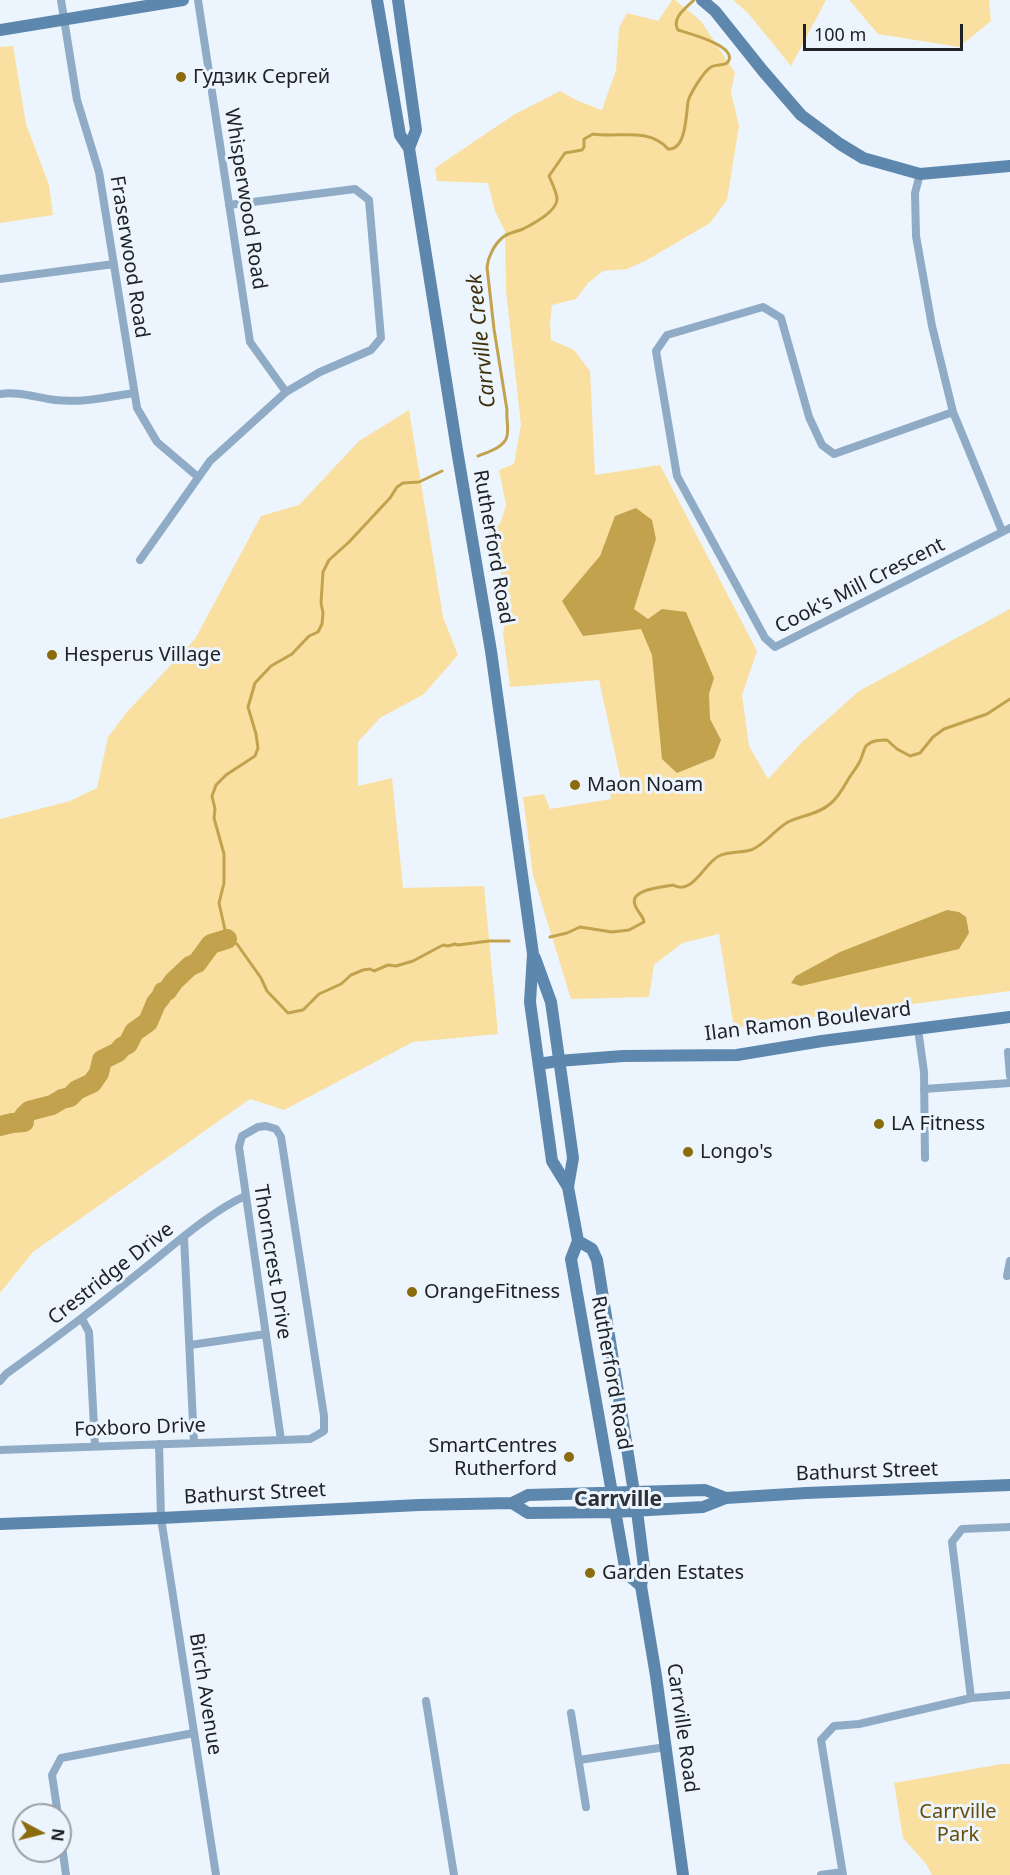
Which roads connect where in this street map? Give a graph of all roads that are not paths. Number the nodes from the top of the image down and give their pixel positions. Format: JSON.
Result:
{"nodes":[{"id":1,"x":61,"y":0,"type":"edge"},
{"id":2,"x":183,"y":0,"type":"edge"},
{"id":3,"x":198,"y":0,"type":"edge"},
{"id":4,"x":377,"y":0,"type":"edge"},
{"id":5,"x":398,"y":0,"type":"edge"},
{"id":6,"x":702,"y":0,"type":"edge"},
{"id":7,"x":64,"y":20,"type":"junction"},
{"id":8,"x":0,"y":30,"type":"edge"},
{"id":9,"x":409,"y":148,"type":"junction"},
{"id":10,"x":1010,"y":166,"type":"edge"},
{"id":11,"x":920,"y":174,"type":"junction"},
{"id":12,"x":230,"y":205,"type":"junction"},
{"id":13,"x":114,"y":264,"type":"junction"},
{"id":14,"x":0,"y":279,"type":"edge"},
{"id":15,"x":286,"y":392,"type":"junction"},
{"id":16,"x":134,"y":393,"type":"junction"},
{"id":17,"x":0,"y":394,"type":"edge"},
{"id":18,"x":952,"y":412,"type":"junction"},
{"id":19,"x":198,"y":477,"type":"junction"},
{"id":20,"x":1006,"y":530,"type":"edge"},
{"id":21,"x":140,"y":560,"type":"dead end"},
{"id":22,"x":533,"y":954,"type":"junction"},
{"id":23,"x":1010,"y":1017,"type":"edge"},
{"id":24,"x":918,"y":1029,"type":"junction"},
{"id":25,"x":1008,"y":1052,"type":"dead end"},
{"id":26,"x":558,"y":1061,"type":"junction"},
{"id":27,"x":539,"y":1064,"type":"junction"},
{"id":28,"x":1010,"y":1076,"type":"edge"},
{"id":29,"x":1010,"y":1083,"type":"edge"},
{"id":30,"x":924,"y":1089,"type":"junction"},
{"id":31,"x":282,"y":1137,"type":"joint"},
{"id":32,"x":926,"y":1158,"type":"dead end"},
{"id":33,"x":568,"y":1187,"type":"junction"},
{"id":34,"x":245,"y":1196,"type":"junction"},
{"id":35,"x":184,"y":1237,"type":"junction"},
{"id":36,"x":578,"y":1241,"type":"junction"},
{"id":37,"x":1010,"y":1262,"type":"edge"},
{"id":38,"x":1007,"y":1276,"type":"dead end"},
{"id":39,"x":82,"y":1319,"type":"junction"},
{"id":40,"x":266,"y":1334,"type":"junction"},
{"id":41,"x":190,"y":1345,"type":"junction"},
{"id":42,"x":0,"y":1381,"type":"edge"},
{"id":43,"x":281,"y":1440,"type":"junction"},
{"id":44,"x":194,"y":1443,"type":"junction"},
{"id":45,"x":159,"y":1444,"type":"junction"},
{"id":46,"x":95,"y":1446,"type":"junction"},
{"id":47,"x":0,"y":1450,"type":"edge"},
{"id":48,"x":1010,"y":1485,"type":"edge"},
{"id":49,"x":634,"y":1491,"type":"junction"},
{"id":50,"x":612,"y":1493,"type":"junction"},
{"id":51,"x":726,"y":1498,"type":"junction"},
{"id":52,"x":512,"y":1503,"type":"junction"},
{"id":53,"x":637,"y":1510,"type":"junction"},
{"id":54,"x":614,"y":1512,"type":"junction"},
{"id":55,"x":161,"y":1518,"type":"junction"},
{"id":56,"x":0,"y":1524,"type":"edge"},
{"id":57,"x":1010,"y":1527,"type":"edge"},
{"id":58,"x":641,"y":1586,"type":"junction"},
{"id":59,"x":1010,"y":1695,"type":"edge"},
{"id":60,"x":971,"y":1698,"type":"junction"},
{"id":61,"x":426,"y":1701,"type":"dead end"},
{"id":62,"x":571,"y":1713,"type":"dead end"},
{"id":63,"x":194,"y":1733,"type":"junction"},
{"id":64,"x":666,"y":1747,"type":"junction"},
{"id":65,"x":579,"y":1760,"type":"junction"},
{"id":66,"x":56,"y":1803,"type":"edge"},
{"id":67,"x":586,"y":1807,"type":"dead end"},
{"id":68,"x":842,"y":1874,"type":"edge"},
{"id":69,"x":216,"y":1875,"type":"edge"},
{"id":70,"x":454,"y":1875,"type":"edge"},
{"id":71,"x":683,"y":1875,"type":"edge"},
{"id":72,"x":821,"y":1875,"type":"edge"}],
"edges":[{"from":1,"to":7,"type":"street","name":"Fraserwood Road"},
{"from":2,"to":7,"type":"main road"},
{"from":3,"to":12,"type":"street","name":"Whisperwood Road"},
{"from":4,"to":9,"type":"main road","name":"Rutherford Road"},
{"from":5,"to":9,"type":"main road","name":"Rutherford Road"},
{"from":6,"to":11,"type":"main road"},
{"from":7,"to":8,"type":"main road"},
{"from":7,"to":13,"type":"street","name":"Fraserwood Road"},
{"from":9,"to":22,"type":"main road","name":"Rutherford Road"},
{"from":10,"to":11,"type":"main road"},
{"from":11,"to":18,"type":"street"},
{"from":12,"to":15,"type":"street","name":"Whisperwood Road"},
{"from":12,"to":15,"type":"street"},
{"from":13,"to":14,"type":"street"},
{"from":13,"to":16,"type":"street","name":"Fraserwood Road"},
{"from":15,"to":19,"type":"street"},
{"from":16,"to":17,"type":"street"},
{"from":16,"to":19,"type":"street","name":"Fraserwood Road"},
{"from":18,"to":20,"type":"street"},
{"from":18,"to":20,"type":"street","name":"Cook's Mill Crescent"},
{"from":19,"to":21,"type":"street"},
{"from":22,"to":26,"type":"main road","name":"Rutherford Road"},
{"from":22,"to":27,"type":"main road","name":"Rutherford Road"},
{"from":23,"to":24,"type":"main road","name":"Ilan Ramon Boulevard"},
{"from":24,"to":26,"type":"main road","name":"Ilan Ramon Boulevard"},
{"from":24,"to":30,"type":"street"},
{"from":25,"to":28,"type":"street"},
{"from":26,"to":27,"type":"main road","name":"Ilan Ramon Boulevard"},
{"from":26,"to":33,"type":"main road","name":"Rutherford Road"},
{"from":27,"to":33,"type":"main road","name":"Rutherford Road"},
{"from":29,"to":30,"type":"street"},
{"from":30,"to":32,"type":"street"},
{"from":31,"to":34,"type":"street","name":"Thorncrest Drive"},
{"from":31,"to":43,"type":"street","name":"Foxboro Drive"},
{"from":33,"to":36,"type":"main road","name":"Rutherford Road"},
{"from":34,"to":35,"type":"street","name":"Crestridge Drive"},
{"from":34,"to":40,"type":"street","name":"Thorncrest Drive"},
{"from":35,"to":39,"type":"street","name":"Crestridge Drive"},
{"from":35,"to":41,"type":"street"},
{"from":36,"to":49,"type":"main road","name":"Rutherford Road"},
{"from":36,"to":50,"type":"main road","name":"Rutherford Road"},
{"from":37,"to":38,"type":"street"},
{"from":39,"to":42,"type":"street","name":"Crestridge Drive"},
{"from":39,"to":46,"type":"street"},
{"from":40,"to":41,"type":"street"},
{"from":40,"to":43,"type":"street","name":"Thorncrest Drive"},
{"from":41,"to":44,"type":"street"},
{"from":43,"to":44,"type":"street","name":"Foxboro Drive"},
{"from":44,"to":45,"type":"street","name":"Foxboro Drive"},
{"from":45,"to":46,"type":"street","name":"Foxboro Drive"},
{"from":45,"to":55,"type":"street","name":"Birch Avenue"},
{"from":46,"to":47,"type":"street","name":"Foxboro Drive"},
{"from":48,"to":51,"type":"main road","name":"Bathurst Street"},
{"from":49,"to":50,"type":"main road","name":"Bathurst Street"},
{"from":49,"to":51,"type":"main road","name":"Bathurst Street"},
{"from":49,"to":53,"type":"main road","name":"Carrville Road"},
{"from":50,"to":52,"type":"main road","name":"Bathurst Street"},
{"from":50,"to":54,"type":"main road","name":"Rutherford Road"},
{"from":51,"to":53,"type":"main road","name":"Bathurst Street"},
{"from":52,"to":54,"type":"main road","name":"Bathurst Street"},
{"from":52,"to":55,"type":"main road","name":"Bathurst Street"},
{"from":53,"to":54,"type":"main road","name":"Bathurst Street"},
{"from":53,"to":58,"type":"main road","name":"Carrville Road"},
{"from":54,"to":58,"type":"main road","name":"Carrville Road"},
{"from":55,"to":56,"type":"main road","name":"Bathurst Street"},
{"from":55,"to":63,"type":"street","name":"Birch Avenue"},
{"from":57,"to":60,"type":"street"},
{"from":58,"to":64,"type":"main road","name":"Carrville Road"},
{"from":59,"to":60,"type":"street"},
{"from":60,"to":68,"type":"street"},
{"from":61,"to":70,"type":"street"},
{"from":62,"to":65,"type":"street"},
{"from":63,"to":66,"type":"street"},
{"from":63,"to":69,"type":"street","name":"Birch Avenue"},
{"from":64,"to":65,"type":"street"},
{"from":64,"to":71,"type":"main road","name":"Carrville Road"},
{"from":65,"to":67,"type":"street"},
{"from":68,"to":72,"type":"street"}]}
